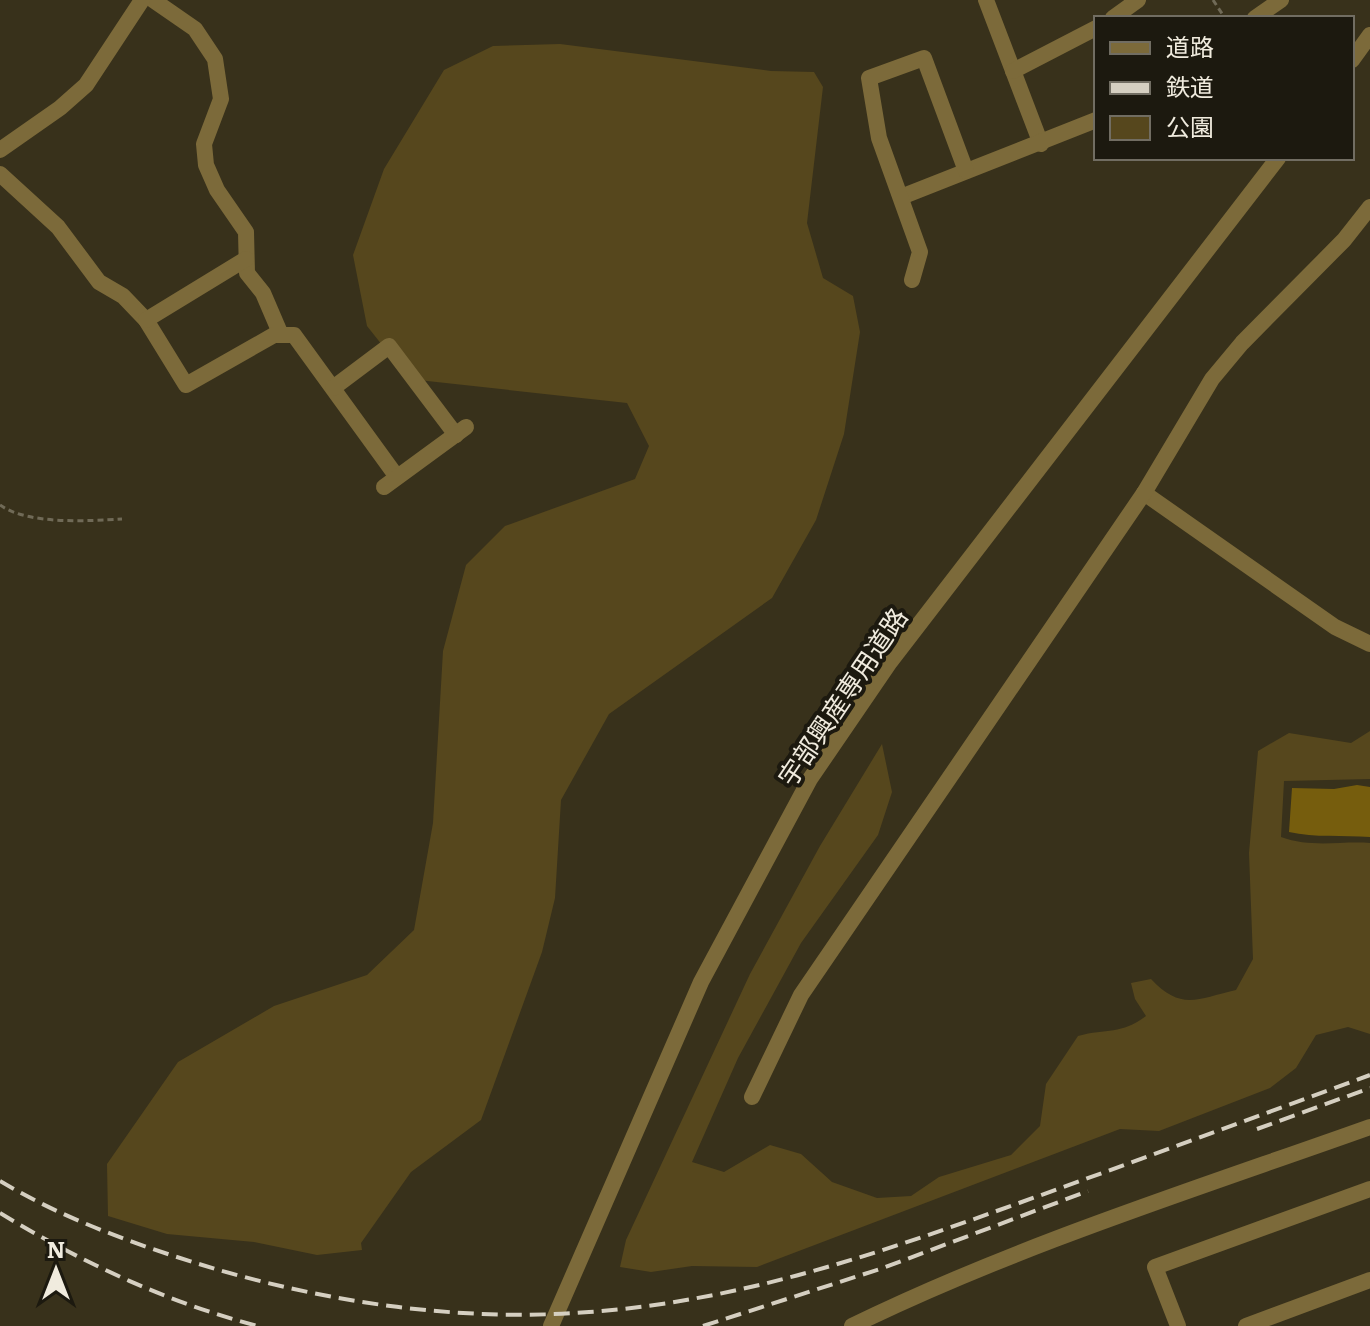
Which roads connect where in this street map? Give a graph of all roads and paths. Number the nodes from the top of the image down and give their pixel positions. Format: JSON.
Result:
{"nodes":[{"id":1,"x":142,"y":0,"type":"edge"},
{"id":2,"x":153,"y":0,"type":"edge"},
{"id":3,"x":986,"y":0,"type":"edge"},
{"id":4,"x":1138,"y":0,"type":"edge"},
{"id":5,"x":1281,"y":0,"type":"edge"},
{"id":6,"x":1116,"y":16,"type":"edge"},
{"id":7,"x":1258,"y":16,"type":"edge"},
{"id":8,"x":1094,"y":29,"type":"edge"},
{"id":9,"x":1370,"y":35,"type":"edge"},
{"id":10,"x":1354,"y":57,"type":"edge"},
{"id":11,"x":1013,"y":71,"type":"junction"},
{"id":12,"x":1094,"y":121,"type":"edge"},
{"id":13,"x":1041,"y":144,"type":"junction"},
{"id":14,"x":0,"y":150,"type":"edge"},
{"id":15,"x":1276,"y":160,"type":"edge"},
{"id":16,"x":966,"y":171,"type":"junction"},
{"id":17,"x":0,"y":174,"type":"edge"},
{"id":18,"x":901,"y":197,"type":"junction"},
{"id":19,"x":1370,"y":207,"type":"edge"},
{"id":20,"x":246,"y":259,"type":"junction"},
{"id":21,"x":912,"y":280,"type":"dead end"},
{"id":22,"x":146,"y":320,"type":"junction"},
{"id":23,"x":281,"y":335,"type":"junction"},
{"id":24,"x":333,"y":388,"type":"junction"},
{"id":25,"x":1144,"y":493,"type":"junction"},
{"id":26,"x":0,"y":505,"type":"edge"},
{"id":27,"x":122,"y":519,"type":"dead end"},
{"id":28,"x":1370,"y":644,"type":"edge"},
{"id":29,"x":752,"y":1097,"type":"dead end"},
{"id":30,"x":1370,"y":1127,"type":"edge"},
{"id":31,"x":1370,"y":1189,"type":"edge"},
{"id":32,"x":1370,"y":1280,"type":"edge"},
{"id":33,"x":551,"y":1326,"type":"edge"},
{"id":34,"x":852,"y":1326,"type":"edge"},
{"id":35,"x":1178,"y":1326,"type":"edge"},
{"id":36,"x":1246,"y":1326,"type":"edge"}],
"edges":[{"from":1,"to":14,"type":"street"},
{"from":2,"to":20,"type":"street"},
{"from":3,"to":11,"type":"street"},
{"from":4,"to":6,"type":"street"},
{"from":5,"to":7,"type":"street"},
{"from":8,"to":11,"type":"street"},
{"from":9,"to":10,"type":"street"},
{"from":11,"to":13,"type":"street"},
{"from":12,"to":13,"type":"street"},
{"from":13,"to":16,"type":"street"},
{"from":15,"to":33,"type":"street","name":"宇部興産専用道路"},
{"from":16,"to":18,"type":"street"},
{"from":16,"to":18,"type":"street"},
{"from":17,"to":22,"type":"street"},
{"from":18,"to":21,"type":"street"},
{"from":19,"to":25,"type":"street"},
{"from":20,"to":22,"type":"street"},
{"from":20,"to":23,"type":"street"},
{"from":22,"to":23,"type":"street"},
{"from":23,"to":24,"type":"street"},
{"from":24,"to":24,"type":"street"},
{"from":25,"to":28,"type":"street"},
{"from":25,"to":29,"type":"street"},
{"from":26,"to":27,"type":"path"},
{"from":30,"to":34,"type":"street"},
{"from":31,"to":35,"type":"street"},
{"from":32,"to":36,"type":"street"}]}
